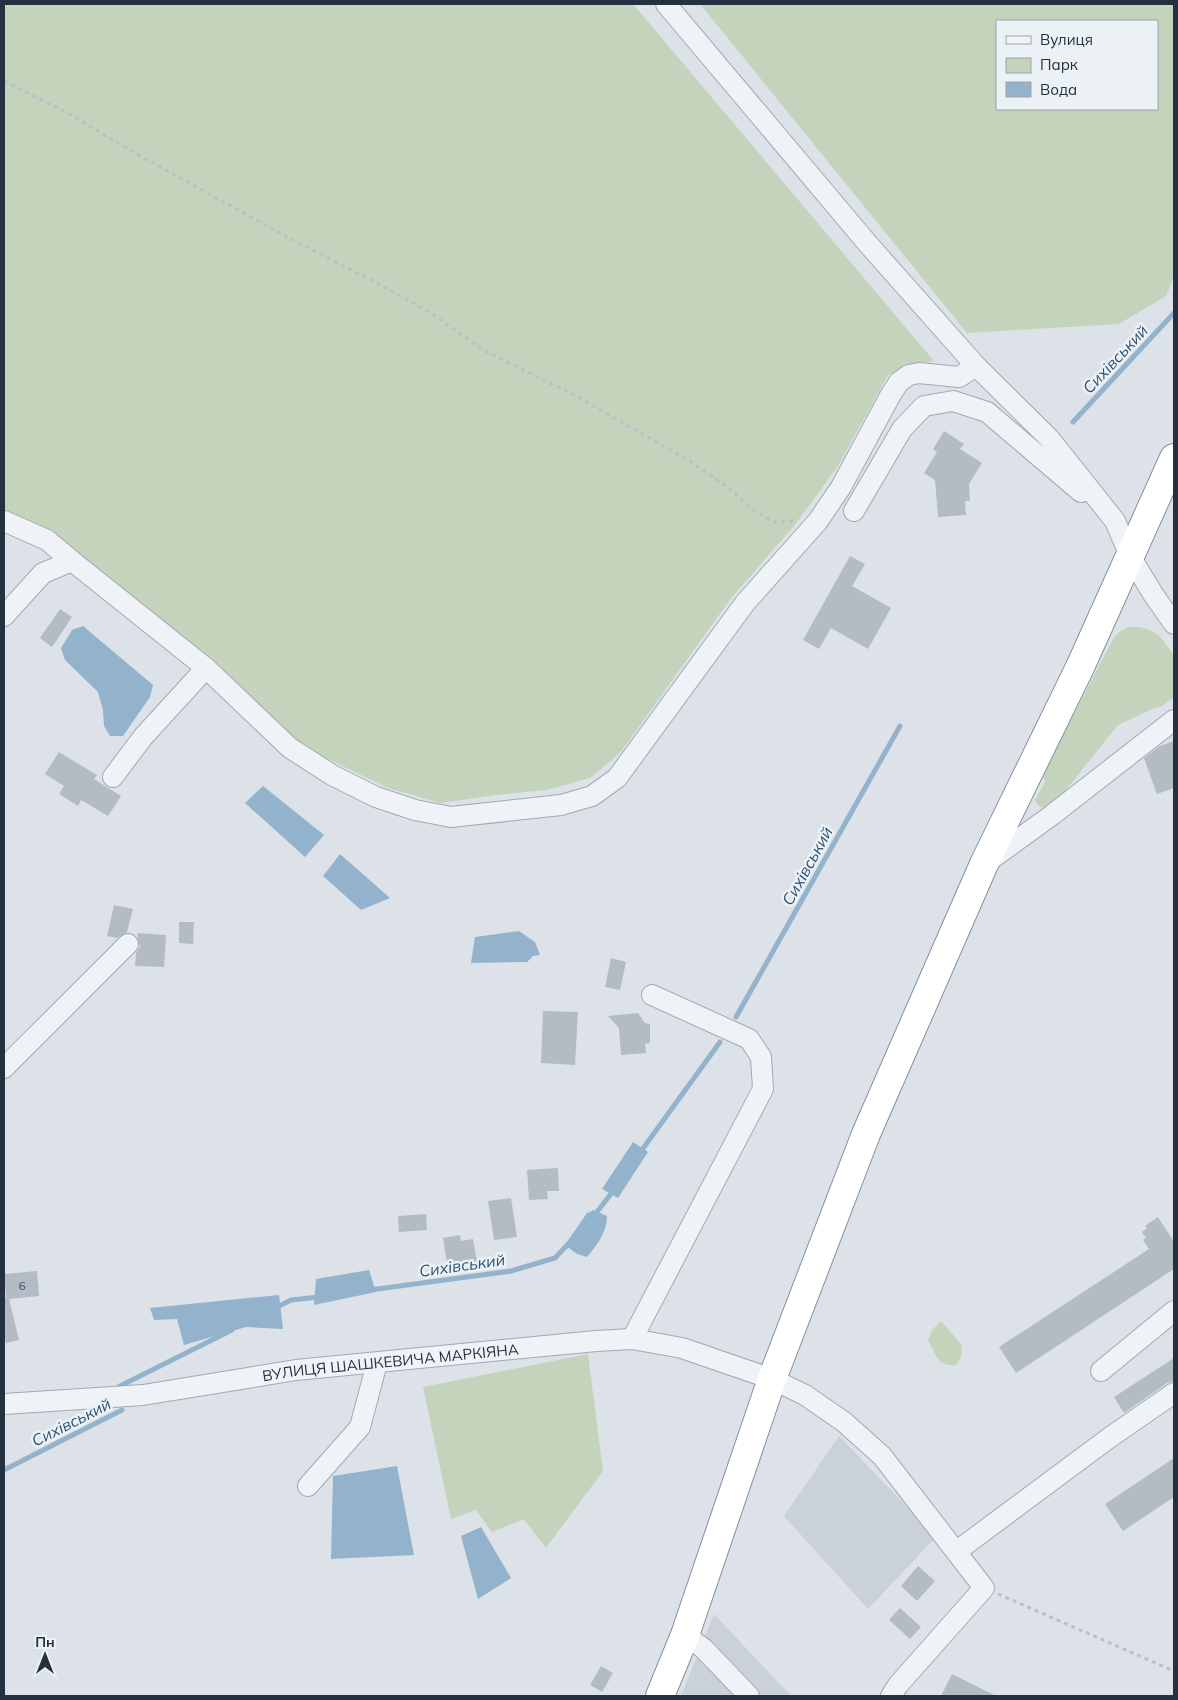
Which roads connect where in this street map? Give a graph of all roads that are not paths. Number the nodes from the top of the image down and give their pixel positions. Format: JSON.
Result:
{"nodes":[{"id":1,"x":666,"y":4,"type":"edge"},
{"id":2,"x":976,"y":366,"type":"junction"},
{"id":3,"x":1174,"y":458,"type":"edge"},
{"id":4,"x":854,"y":511,"type":"dead end"},
{"id":5,"x":4,"y":521,"type":"edge"},
{"id":6,"x":1115,"y":521,"type":"junction"},
{"id":7,"x":1130,"y":556,"type":"junction"},
{"id":8,"x":72,"y":561,"type":"junction"},
{"id":9,"x":4,"y":616,"type":"edge"},
{"id":10,"x":1174,"y":624,"type":"edge"},
{"id":11,"x":206,"y":668,"type":"junction"},
{"id":12,"x":1174,"y":720,"type":"edge"},
{"id":13,"x":113,"y":777,"type":"dead end"},
{"id":14,"x":984,"y":864,"type":"junction"},
{"id":15,"x":128,"y":944,"type":"dead end"},
{"id":16,"x":652,"y":995,"type":"dead end"},
{"id":17,"x":4,"y":1068,"type":"edge"},
{"id":18,"x":1174,"y":1311,"type":"edge"},
{"id":19,"x":632,"y":1339,"type":"junction"},
{"id":20,"x":377,"y":1363,"type":"junction"},
{"id":21,"x":1101,"y":1371,"type":"dead end"},
{"id":22,"x":772,"y":1379,"type":"junction"},
{"id":23,"x":1174,"y":1393,"type":"edge"},
{"id":24,"x":4,"y":1404,"type":"edge"},
{"id":25,"x":308,"y":1486,"type":"dead end"},
{"id":26,"x":957,"y":1551,"type":"junction"},
{"id":27,"x":685,"y":1635,"type":"junction"},
{"id":28,"x":660,"y":1696,"type":"edge"},
{"id":29,"x":749,"y":1696,"type":"edge"},
{"id":30,"x":891,"y":1696,"type":"edge"}],
"edges":[{"from":1,"to":2,"type":"street"},
{"from":2,"to":6,"type":"street"},
{"from":2,"to":11,"type":"street"},
{"from":3,"to":7,"type":"highway"},
{"from":4,"to":6,"type":"street"},
{"from":5,"to":8,"type":"street"},
{"from":6,"to":7,"type":"street"},
{"from":7,"to":10,"type":"street"},
{"from":7,"to":14,"type":"highway"},
{"from":8,"to":9,"type":"street"},
{"from":8,"to":11,"type":"street"},
{"from":11,"to":13,"type":"street"},
{"from":12,"to":14,"type":"street"},
{"from":14,"to":22,"type":"highway"},
{"from":15,"to":17,"type":"street"},
{"from":16,"to":19,"type":"street"},
{"from":18,"to":21,"type":"street"},
{"from":19,"to":20,"type":"street","name":"ВУЛИЦЯ ШАШКЕВИЧА МАРКІЯНА"},
{"from":19,"to":22,"type":"street","name":"ВУЛИЦЯ ШАШКЕВИЧА МАРКІЯНА"},
{"from":20,"to":24,"type":"street","name":"ВУЛИЦЯ ШАШКЕВИЧА МАРКІЯНА"},
{"from":20,"to":25,"type":"street"},
{"from":22,"to":26,"type":"street","name":"ВУЛИЦЯ ШАШКЕВИЧА МАРКІЯНА"},
{"from":22,"to":27,"type":"highway"},
{"from":23,"to":26,"type":"street"},
{"from":26,"to":30,"type":"street","name":"ВУЛИЦЯ ШАШКЕВИЧА МАРКІЯНА"},
{"from":27,"to":28,"type":"highway"},
{"from":27,"to":29,"type":"street"}]}
